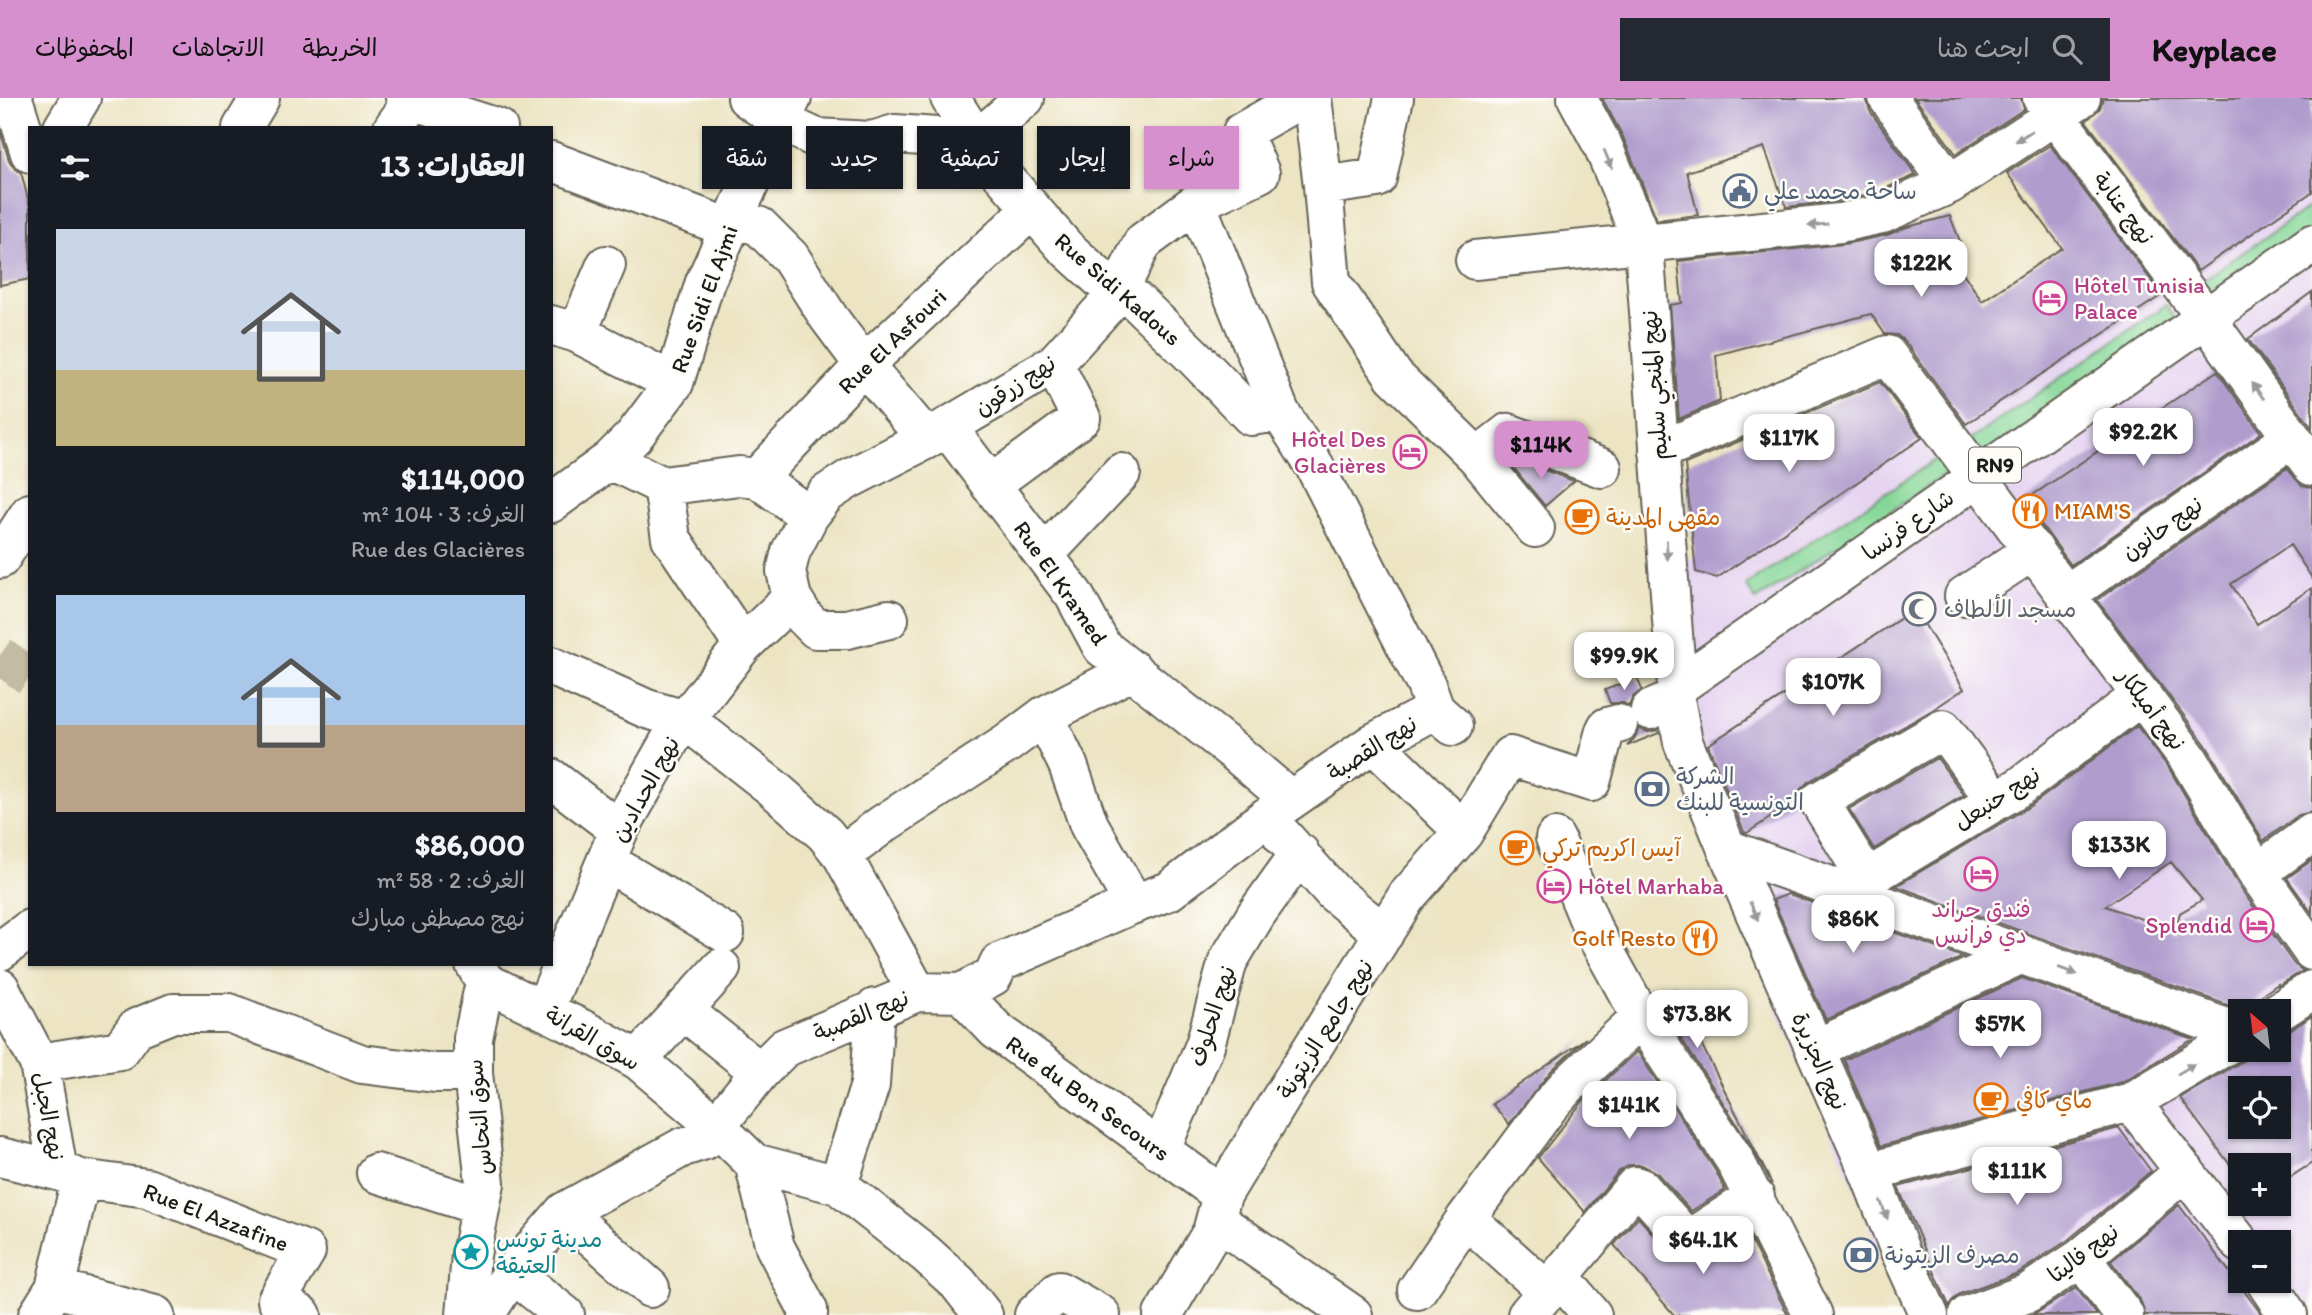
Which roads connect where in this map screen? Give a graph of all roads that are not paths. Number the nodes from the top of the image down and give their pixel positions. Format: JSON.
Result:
{"nodes":[{"id":1,"x":4,"y":98,"type":"edge"},
{"id":2,"x":81,"y":98,"type":"edge"},
{"id":3,"x":260,"y":98,"type":"edge"},
{"id":4,"x":747,"y":98,"type":"edge"},
{"id":5,"x":950,"y":98,"type":"edge"},
{"id":6,"x":1025,"y":98,"type":"edge"},
{"id":7,"x":1302,"y":98,"type":"edge"},
{"id":8,"x":1312,"y":98,"type":"edge"},
{"id":9,"x":1394,"y":98,"type":"edge"},
{"id":10,"x":1577,"y":98,"type":"edge"},
{"id":11,"x":1888,"y":98,"type":"edge"},
{"id":12,"x":2060,"y":104,"type":"edge"},
{"id":13,"x":403,"y":109,"type":"edge"},
{"id":14,"x":786,"y":110,"type":"edge"},
{"id":15,"x":64,"y":126,"type":"edge"},
{"id":16,"x":243,"y":126,"type":"edge"},
{"id":17,"x":488,"y":126,"type":"edge"},
{"id":18,"x":968,"y":126,"type":"edge"},
{"id":19,"x":993,"y":126,"type":"edge"},
{"id":20,"x":917,"y":136,"type":"edge"},
{"id":21,"x":28,"y":147,"type":"edge"},
{"id":22,"x":553,"y":162,"type":"edge"},
{"id":23,"x":1950,"y":184,"type":"junction"},
{"id":24,"x":1323,"y":186,"type":"junction"},
{"id":25,"x":1014,"y":189,"type":"edge"},
{"id":26,"x":1195,"y":203,"type":"junction"},
{"id":27,"x":1032,"y":209,"type":"junction"},
{"id":28,"x":732,"y":222,"type":"junction"},
{"id":29,"x":2312,"y":244,"type":"edge"},
{"id":30,"x":1644,"y":245,"type":"junction"},
{"id":31,"x":1475,"y":260,"type":"dead end"},
{"id":32,"x":606,"y":265,"type":"dead end"},
{"id":33,"x":1117,"y":294,"type":"junction"},
{"id":34,"x":2206,"y":318,"type":"junction"},
{"id":35,"x":564,"y":329,"type":"edge"},
{"id":36,"x":1054,"y":364,"type":"junction"},
{"id":37,"x":864,"y":365,"type":"junction"},
{"id":38,"x":674,"y":383,"type":"junction"},
{"id":39,"x":1280,"y":412,"type":"junction"},
{"id":40,"x":937,"y":433,"type":"junction"},
{"id":41,"x":1659,"y":451,"type":"junction"},
{"id":42,"x":2302,"y":452,"type":"edge"},
{"id":43,"x":1477,"y":457,"type":"junction"},
{"id":44,"x":610,"y":460,"type":"junction"},
{"id":45,"x":1602,"y":468,"type":"dead end"},
{"id":46,"x":1121,"y":473,"type":"dead end"},
{"id":47,"x":1978,"y":477,"type":"junction"},
{"id":48,"x":757,"y":478,"type":"junction"},
{"id":49,"x":990,"y":485,"type":"junction"},
{"id":50,"x":663,"y":486,"type":"junction"},
{"id":51,"x":553,"y":502,"type":"edge"},
{"id":52,"x":809,"y":516,"type":"junction"},
{"id":53,"x":17,"y":519,"type":"edge"},
{"id":54,"x":1535,"y":528,"type":"dead end"},
{"id":55,"x":2034,"y":551,"type":"junction"},
{"id":56,"x":1044,"y":555,"type":"junction"},
{"id":57,"x":0,"y":559,"type":"edge"},
{"id":58,"x":2067,"y":594,"type":"junction"},
{"id":59,"x":1964,"y":596,"type":"dead end"},
{"id":60,"x":792,"y":598,"type":"junction"},
{"id":61,"x":889,"y":619,"type":"dead end"},
{"id":62,"x":743,"y":645,"type":"junction"},
{"id":63,"x":1133,"y":670,"type":"junction"},
{"id":64,"x":557,"y":680,"type":"edge"},
{"id":65,"x":2141,"y":695,"type":"junction"},
{"id":66,"x":1655,"y":705,"type":"junction"},
{"id":67,"x":1044,"y":716,"type":"junction"},
{"id":68,"x":686,"y":720,"type":"junction"},
{"id":69,"x":1373,"y":743,"type":"junction"},
{"id":70,"x":553,"y":780,"type":"edge"},
{"id":71,"x":1996,"y":801,"type":"junction"},
{"id":72,"x":1278,"y":809,"type":"junction"},
{"id":73,"x":1464,"y":832,"type":"junction"},
{"id":74,"x":2312,"y":833,"type":"edge"},
{"id":75,"x":1555,"y":838,"type":"dead end"},
{"id":76,"x":612,"y":845,"type":"junction"},
{"id":77,"x":1727,"y":849,"type":"junction"},
{"id":78,"x":1300,"y":853,"type":"junction"},
{"id":79,"x":842,"y":855,"type":"junction"},
{"id":80,"x":2257,"y":873,"type":"junction"},
{"id":81,"x":1856,"y":885,"type":"junction"},
{"id":82,"x":1134,"y":904,"type":"junction"},
{"id":83,"x":28,"y":930,"type":"edge"},
{"id":84,"x":1384,"y":934,"type":"junction"},
{"id":85,"x":0,"y":951,"type":"edge"},
{"id":86,"x":2312,"y":951,"type":"edge"},
{"id":87,"x":2022,"y":954,"type":"junction"},
{"id":88,"x":480,"y":973,"type":"edge"},
{"id":89,"x":0,"y":988,"type":"edge"},
{"id":90,"x":2312,"y":990,"type":"edge"},
{"id":91,"x":917,"y":992,"type":"junction"},
{"id":92,"x":961,"y":993,"type":"junction"},
{"id":93,"x":2291,"y":1004,"type":"edge"},
{"id":94,"x":874,"y":1008,"type":"junction"},
{"id":95,"x":544,"y":1010,"type":"junction"},
{"id":96,"x":683,"y":1010,"type":"junction"},
{"id":97,"x":1641,"y":1017,"type":"junction"},
{"id":98,"x":2228,"y":1031,"type":"edge"},
{"id":99,"x":2228,"y":1042,"type":"edge"},
{"id":100,"x":1815,"y":1049,"type":"junction"},
{"id":101,"x":638,"y":1060,"type":"junction"},
{"id":102,"x":39,"y":1063,"type":"junction"},
{"id":103,"x":760,"y":1072,"type":"junction"},
{"id":104,"x":473,"y":1073,"type":"junction"},
{"id":105,"x":2131,"y":1102,"type":"junction"},
{"id":106,"x":716,"y":1126,"type":"junction"},
{"id":107,"x":1160,"y":1151,"type":"junction"},
{"id":108,"x":0,"y":1157,"type":"edge"},
{"id":109,"x":754,"y":1163,"type":"junction"},
{"id":110,"x":2185,"y":1171,"type":"junction"},
{"id":111,"x":1869,"y":1172,"type":"junction"},
{"id":112,"x":376,"y":1173,"type":"dead end"},
{"id":113,"x":70,"y":1175,"type":"junction"},
{"id":114,"x":838,"y":1185,"type":"junction"},
{"id":115,"x":1755,"y":1196,"type":"junction"},
{"id":116,"x":480,"y":1206,"type":"junction"},
{"id":117,"x":1219,"y":1208,"type":"junction"},
{"id":118,"x":564,"y":1212,"type":"junction"},
{"id":119,"x":1466,"y":1218,"type":"junction"},
{"id":120,"x":2230,"y":1230,"type":"edge"},
{"id":121,"x":2081,"y":1258,"type":"junction"},
{"id":122,"x":512,"y":1273,"type":"junction"},
{"id":123,"x":650,"y":1288,"type":"dead end"},
{"id":124,"x":1417,"y":1290,"type":"dead end"},
{"id":125,"x":2273,"y":1293,"type":"edge"},
{"id":126,"x":1545,"y":1294,"type":"edge"},
{"id":127,"x":46,"y":1301,"type":"edge"},
{"id":128,"x":280,"y":1310,"type":"edge"},
{"id":129,"x":1169,"y":1312,"type":"edge"},
{"id":130,"x":804,"y":1313,"type":"edge"},
{"id":131,"x":1925,"y":1314,"type":"edge"},
{"id":132,"x":155,"y":1315,"type":"edge"},
{"id":133,"x":466,"y":1315,"type":"edge"},
{"id":134,"x":485,"y":1315,"type":"edge"},
{"id":135,"x":565,"y":1315,"type":"edge"},
{"id":136,"x":984,"y":1315,"type":"edge"},
{"id":137,"x":1034,"y":1315,"type":"edge"},
{"id":138,"x":1101,"y":1315,"type":"edge"},
{"id":139,"x":1353,"y":1315,"type":"edge"},
{"id":140,"x":1592,"y":1315,"type":"edge"},
{"id":141,"x":1813,"y":1315,"type":"edge"},
{"id":142,"x":1968,"y":1315,"type":"edge"},
{"id":143,"x":2124,"y":1315,"type":"edge"},
{"id":144,"x":2287,"y":1315,"type":"edge"}],
"edges":[{"from":1,"to":21,"type":"street"},
{"from":2,"to":15,"type":"street"},
{"from":3,"to":16,"type":"street"},
{"from":4,"to":14,"type":"street"},
{"from":5,"to":18,"type":"street","name":"Rue Sidi Kadous"},
{"from":6,"to":19,"type":"street"},
{"from":7,"to":26,"type":"street","name":"نهج زرقون"},
{"from":8,"to":24,"type":"street"},
{"from":9,"to":24,"type":"street"},
{"from":10,"to":30,"type":"street","name":"نهج المنجي سليم","one_way":true},
{"from":11,"to":23,"type":"street"},
{"from":12,"to":23,"type":"street","one_way":true},
{"from":12,"to":34,"type":"street","name":"نهج عنابة"},
{"from":13,"to":17,"type":"street"},
{"from":14,"to":20,"type":"street"},
{"from":14,"to":28,"type":"street","name":"Rue Sidi El Ajmi"},
{"from":22,"to":28,"type":"street","name":"Rue El Kramed"},
{"from":23,"to":30,"type":"street","one_way":true},
{"from":24,"to":43,"type":"street"},
{"from":25,"to":27,"type":"street","name":"Rue Sidi Kadous"},
{"from":26,"to":33,"type":"street","name":"نهج زرقون"},
{"from":26,"to":39,"type":"street"},
{"from":27,"to":33,"type":"street","name":"Rue Sidi Kadous"},
{"from":27,"to":37,"type":"street","name":"Rue El Asfouri"},
{"from":28,"to":37,"type":"street","name":"Rue El Kramed"},
{"from":28,"to":38,"type":"street","name":"Rue Sidi El Ajmi"},
{"from":29,"to":34,"type":"street","name":"شارع فرنسا","number":"RN9"},
{"from":30,"to":31,"type":"street"},
{"from":30,"to":41,"type":"street","name":"نهج المنجي سليم"},
{"from":32,"to":35,"type":"street"},
{"from":33,"to":36,"type":"street","name":"نهج زرقون"},
{"from":33,"to":39,"type":"street","name":"Rue Sidi Kadous"},
{"from":42,"to":34,"type":"street","name":"نهج عنابة","one_way":true},
{"from":34,"to":47,"type":"street","name":"شارع فرنسا","number":"RN9"},
{"from":35,"to":38,"type":"street"},
{"from":36,"to":40,"type":"street","name":"نهج زرقون"},
{"from":36,"to":49,"type":"street"},
{"from":37,"to":40,"type":"street","name":"Rue El Kramed"},
{"from":37,"to":48,"type":"street","name":"Rue El Asfouri"},
{"from":38,"to":44,"type":"street","name":"Rue Sidi El Ajmi"},
{"from":39,"to":69,"type":"street","name":"نهج القصبة"},
{"from":40,"to":49,"type":"street","name":"Rue El Kramed"},
{"from":40,"to":52,"type":"street","name":"نهج زرقون"},
{"from":41,"to":47,"type":"street","name":"نهج أميلكار"},
{"from":41,"to":66,"type":"street","name":"نهج المنجي سليم","one_way":true},
{"from":42,"to":58,"type":"street","name":"نهج حانون"},
{"from":43,"to":45,"type":"street"},
{"from":43,"to":54,"type":"street"},
{"from":44,"to":50,"type":"street"},
{"from":44,"to":51,"type":"street","name":"Rue Sidi El Ajmi"},
{"from":46,"to":56,"type":"street"},
{"from":47,"to":55,"type":"street","name":"نهج أميلكار"},
{"from":47,"to":66,"type":"street","name":"شارع فرنسا","number":"RN9"},
{"from":48,"to":50,"type":"street"},
{"from":48,"to":52,"type":"street"},
{"from":49,"to":56,"type":"street","name":"Rue El Kramed"},
{"from":50,"to":62,"type":"street"},
{"from":52,"to":60,"type":"street","name":"نهج زرقون"},
{"from":53,"to":57,"type":"street"},
{"from":55,"to":58,"type":"street","name":"نهج أميلكار"},
{"from":55,"to":59,"type":"street"},
{"from":56,"to":63,"type":"street","name":"Rue El Kramed"},
{"from":58,"to":65,"type":"street","name":"نهج أميلكار"},
{"from":60,"to":61,"type":"street","name":"نهج زرقون"},
{"from":60,"to":62,"type":"street","name":"نهج الحدادين"},
{"from":62,"to":68,"type":"street","name":"نهج الحدادين"},
{"from":63,"to":67,"type":"street"},
{"from":63,"to":72,"type":"street","name":"Rue El Kramed"},
{"from":64,"to":68,"type":"street"},
{"from":65,"to":71,"type":"street","name":"نهج حنبعل"},
{"from":65,"to":80,"type":"street","name":"نهج أميلكار"},
{"from":66,"to":73,"type":"street","name":"نهج جامع الزيتونة"},
{"from":66,"to":77,"type":"street","name":"نهج الجزيرة"},
{"from":67,"to":79,"type":"street"},
{"from":67,"to":82,"type":"street"},
{"from":68,"to":76,"type":"street","name":"نهج الحدادين"},
{"from":68,"to":79,"type":"street"},
{"from":69,"to":72,"type":"street","name":"نهج القصبة"},
{"from":69,"to":73,"type":"street"},
{"from":70,"to":76,"type":"street"},
{"from":71,"to":81,"type":"street","name":"نهج حنبعل"},
{"from":71,"to":81,"type":"street"},
{"from":72,"to":78,"type":"street","name":"Rue El Kramed"},
{"from":72,"to":82,"type":"street","name":"نهج القصبة"},
{"from":73,"to":84,"type":"street","name":"نهج جامع الزيتونة"},
{"from":74,"to":80,"type":"street"},
{"from":75,"to":97,"type":"street"},
{"from":76,"to":95,"type":"street","name":"نهج الحدادين"},
{"from":76,"to":96,"type":"street"},
{"from":77,"to":81,"type":"street"},
{"from":77,"to":100,"type":"street","name":"نهج الجزيرة","one_way":true},
{"from":78,"to":84,"type":"street","name":"Rue El Kramed"},
{"from":78,"to":107,"type":"street","name":"نهج الحلوف"},
{"from":79,"to":91,"type":"street"},
{"from":80,"to":86,"type":"street","name":"نهج أميلكار"},
{"from":81,"to":87,"type":"street"},
{"from":82,"to":92,"type":"street","name":"نهج القصبة"},
{"from":83,"to":85,"type":"street"},
{"from":84,"to":117,"type":"street","name":"نهج جامع الزيتونة"},
{"from":87,"to":98,"type":"street","one_way":true},
{"from":87,"to":100,"type":"street"},
{"from":88,"to":95,"type":"street","name":"سوق القرانة"},
{"from":88,"to":104,"type":"street","name":"سوق النحاس"},
{"from":89,"to":102,"type":"street","name":"نهج الجبل"},
{"from":90,"to":93,"type":"street"},
{"from":91,"to":92,"type":"street","name":"نهج القصبة"},
{"from":91,"to":94,"type":"street","name":"نهج القصبة"},
{"from":92,"to":107,"type":"street","name":"Rue du Bon Secours"},
{"from":94,"to":103,"type":"street","name":"نهج القصبة"},
{"from":94,"to":114,"type":"street"},
{"from":95,"to":101,"type":"street","name":"سوق القرانة"},
{"from":96,"to":101,"type":"street"},
{"from":96,"to":103,"type":"street"},
{"from":97,"to":115,"type":"street"},
{"from":97,"to":119,"type":"street"},
{"from":105,"to":99,"type":"street","one_way":true},
{"from":100,"to":111,"type":"street","name":"نهج الجزيرة"},
{"from":101,"to":106,"type":"street","name":"سوق القرانة"},
{"from":102,"to":104,"type":"street"},
{"from":102,"to":113,"type":"street","name":"نهج الجبل"},
{"from":103,"to":106,"type":"street","name":"نهج القصبة"},
{"from":104,"to":116,"type":"street","name":"سوق النحاس"},
{"from":105,"to":110,"type":"street"},
{"from":105,"to":111,"type":"street"},
{"from":106,"to":109,"type":"street","name":"سوق القرانة"},
{"from":106,"to":118,"type":"street","name":"نهج القصبة"},
{"from":107,"to":117,"type":"street","name":"Rue du Bon Secours"},
{"from":108,"to":113,"type":"street"},
{"from":109,"to":114,"type":"street"},
{"from":109,"to":130,"type":"street"},
{"from":110,"to":120,"type":"street"},
{"from":110,"to":121,"type":"street","name":"نهج فاليتا"},
{"from":111,"to":131,"type":"street","name":"نهج الجزيرة","one_way":true},
{"from":112,"to":116,"type":"street"},
{"from":113,"to":127,"type":"street","name":"نهج الجبل"},
{"from":113,"to":128,"type":"street","name":"Rue El Azzafine"},
{"from":114,"to":136,"type":"street"},
{"from":115,"to":126,"type":"street"},
{"from":115,"to":141,"type":"street"},
{"from":116,"to":133,"type":"street","name":"سوق النحاس"},
{"from":117,"to":129,"type":"street","name":"نهج جامع الزيتونة"},
{"from":117,"to":139,"type":"street","name":"Rue du Bon Secours"},
{"from":118,"to":122,"type":"street","name":"نهج القصبة"},
{"from":118,"to":123,"type":"street"},
{"from":119,"to":124,"type":"street"},
{"from":119,"to":126,"type":"street"},
{"from":121,"to":142,"type":"street","name":"نهج فاليتا"},
{"from":121,"to":143,"type":"street"},
{"from":122,"to":134,"type":"street","name":"نهج القصبة"},
{"from":122,"to":135,"type":"street"},
{"from":125,"to":144,"type":"street"},
{"from":126,"to":140,"type":"street"},
{"from":127,"to":132,"type":"street"},
{"from":137,"to":138,"type":"street"}]}
